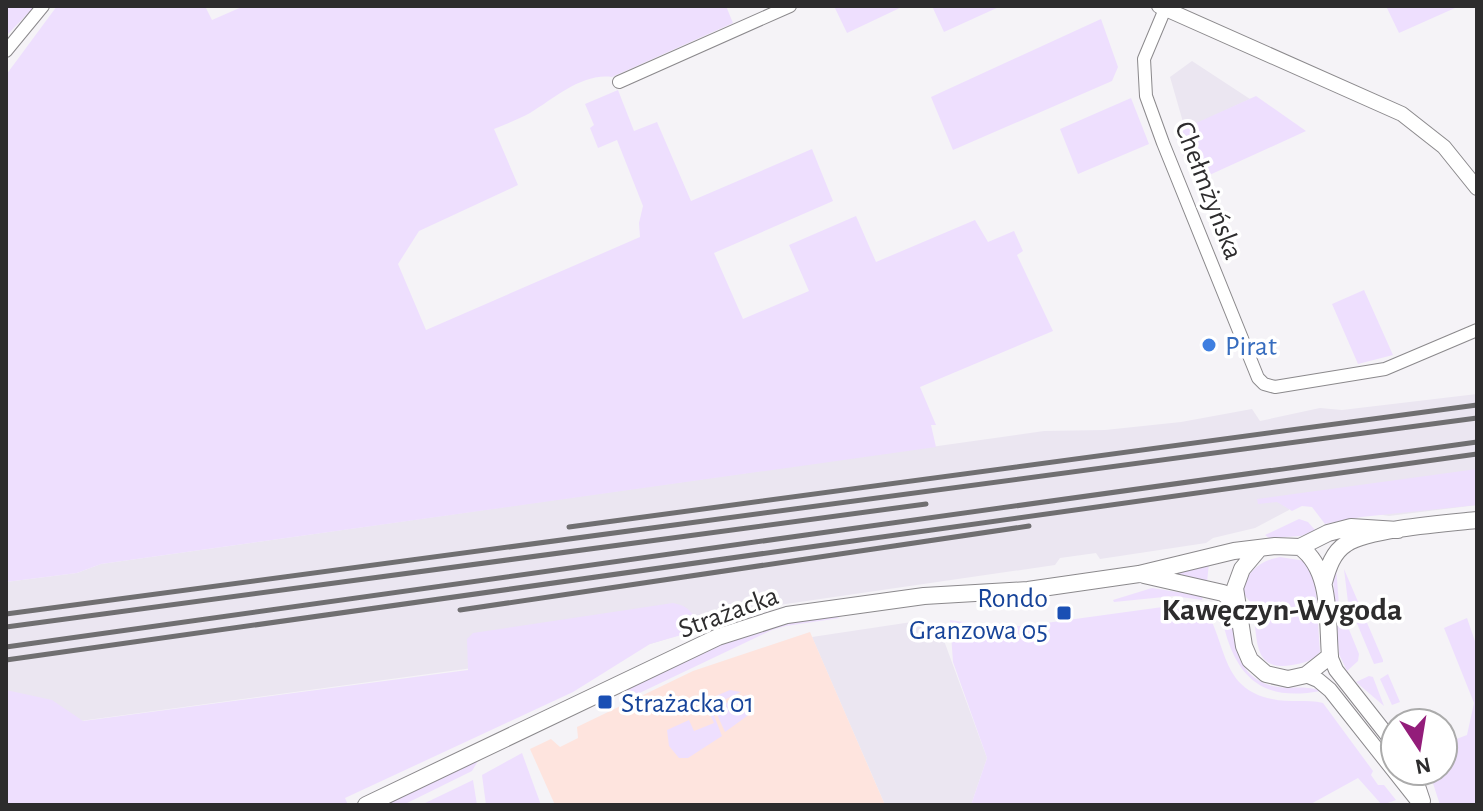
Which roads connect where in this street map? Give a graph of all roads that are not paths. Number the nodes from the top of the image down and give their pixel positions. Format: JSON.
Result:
{"nodes":[{"id":1,"x":43,"y":6,"type":"edge"},
{"id":2,"x":790,"y":6,"type":"edge"},
{"id":3,"x":1162,"y":8,"type":"edge"},
{"id":4,"x":6,"y":51,"type":"edge"},
{"id":5,"x":619,"y":82,"type":"dead end"},
{"id":6,"x":1477,"y":188,"type":"edge"},
{"id":7,"x":1477,"y":330,"type":"edge"},
{"id":8,"x":1477,"y":520,"type":"edge"},
{"id":9,"x":1398,"y":530,"type":"junction"},
{"id":10,"x":1300,"y":547,"type":"junction"},
{"id":11,"x":1258,"y":550,"type":"junction"},
{"id":12,"x":1139,"y":574,"type":"junction"},
{"id":13,"x":1324,"y":582,"type":"junction"},
{"id":14,"x":1235,"y":602,"type":"junction"},
{"id":15,"x":1330,"y":656,"type":"junction"},
{"id":16,"x":1306,"y":675,"type":"junction"},
{"id":17,"x":1379,"y":725,"type":"edge"},
{"id":18,"x":366,"y":805,"type":"edge"},
{"id":19,"x":1423,"y":805,"type":"edge"}],
"edges":[{"from":1,"to":4,"type":"street"},
{"from":2,"to":5,"type":"street"},
{"from":3,"to":6,"type":"street","name":"Chełmżyńska"},
{"from":3,"to":7,"type":"street","name":"Chełmżyńska"},
{"from":8,"to":9,"type":"main road"},
{"from":9,"to":10,"type":"main road"},
{"from":9,"to":13,"type":"main road"},
{"from":10,"to":11,"type":"main road"},
{"from":10,"to":13,"type":"main road"},
{"from":11,"to":12,"type":"main road","name":"Strażacka"},
{"from":11,"to":14,"type":"main road"},
{"from":12,"to":14,"type":"main road","name":"Strażacka"},
{"from":12,"to":18,"type":"main road","name":"Strażacka"},
{"from":13,"to":15,"type":"main road"},
{"from":14,"to":16,"type":"main road"},
{"from":15,"to":16,"type":"main road"},
{"from":15,"to":17,"type":"street"},
{"from":16,"to":19,"type":"street"}]}
